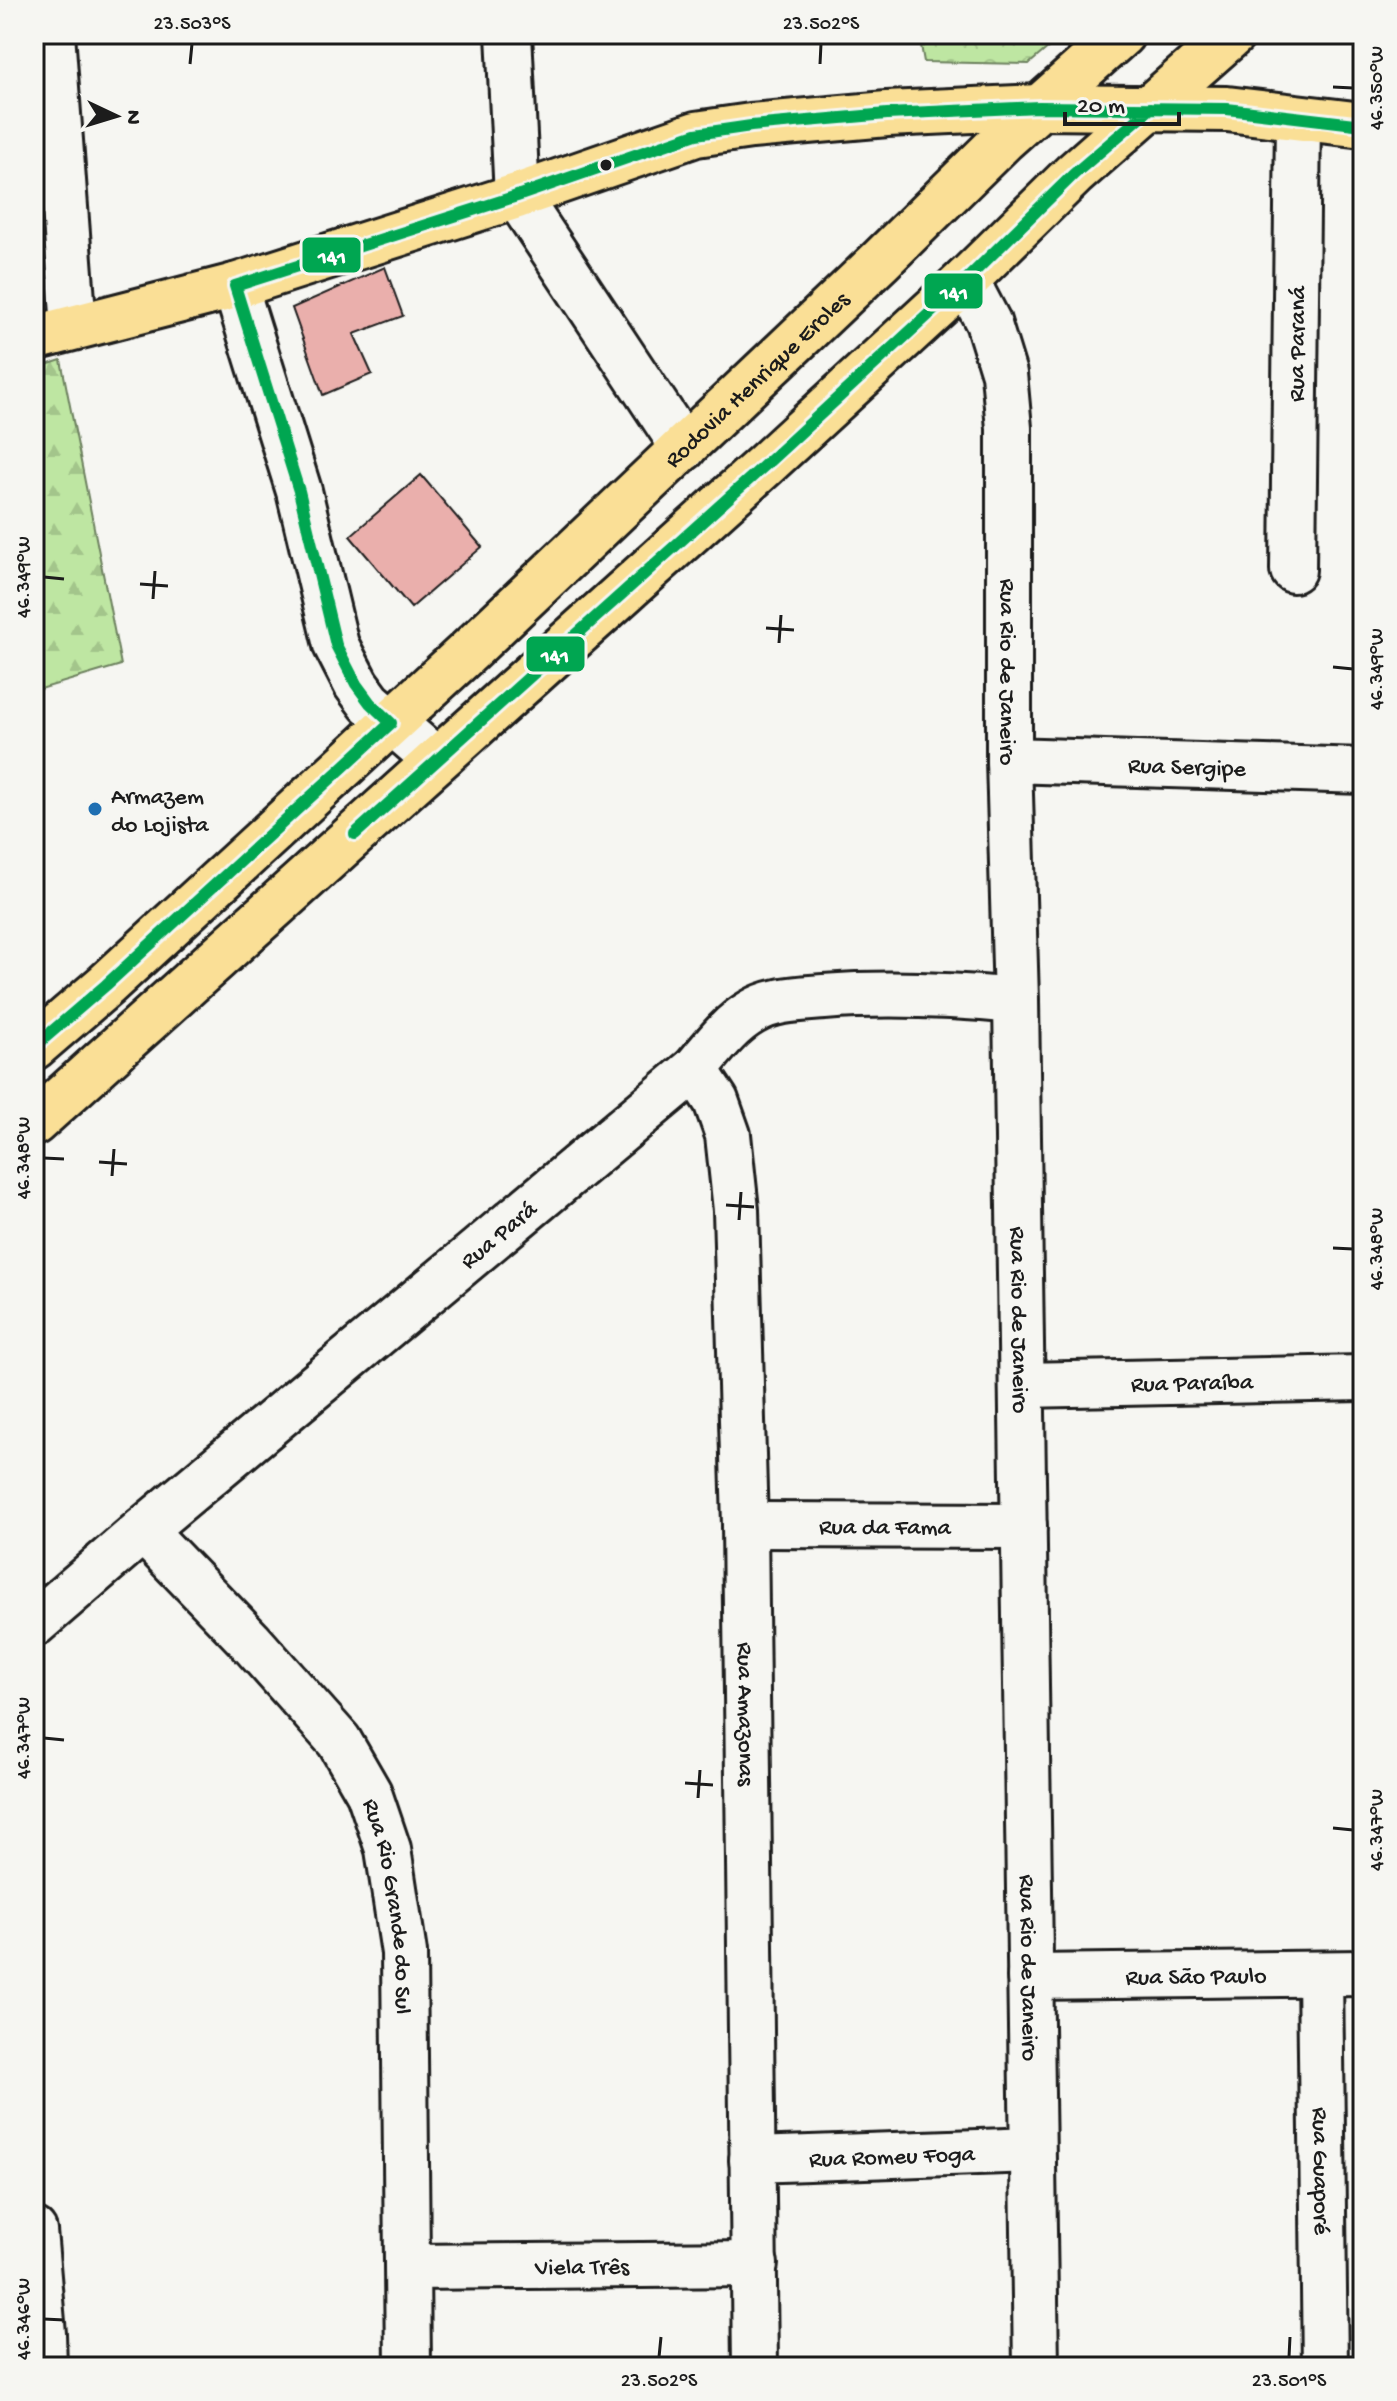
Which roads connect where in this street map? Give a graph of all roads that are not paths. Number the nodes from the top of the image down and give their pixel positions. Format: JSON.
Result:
{"nodes":[{"id":1,"x":52,"y":34,"type":"edge"},
{"id":2,"x":509,"y":34,"type":"edge"},
{"id":3,"x":1122,"y":34,"type":"edge"},
{"id":4,"x":1233,"y":34,"type":"edge"},
{"id":5,"x":1039,"y":107,"type":"junction"},
{"id":6,"x":1151,"y":108,"type":"junction"},
{"id":7,"x":1298,"y":118,"type":"junction"},
{"id":8,"x":1363,"y":125,"type":"edge"},
{"id":9,"x":517,"y":196,"type":"junction"},
{"id":10,"x":966,"y":280,"type":"junction"},
{"id":11,"x":235,"y":286,"type":"junction"},
{"id":12,"x":54,"y":332,"type":"edge"},
{"id":13,"x":684,"y":448,"type":"junction"},
{"id":14,"x":1293,"y":570,"type":"dead end"},
{"id":15,"x":391,"y":723,"type":"junction"},
{"id":16,"x":436,"y":760,"type":"junction"},
{"id":17,"x":1009,"y":760,"type":"junction"},
{"id":18,"x":1363,"y":771,"type":"edge"},
{"id":19,"x":1016,"y":1001,"type":"junction"},
{"id":20,"x":34,"y":1047,"type":"edge"},
{"id":21,"x":695,"y":1069,"type":"junction"},
{"id":22,"x":34,"y":1123,"type":"edge"},
{"id":23,"x":1363,"y":1378,"type":"edge"},
{"id":24,"x":1022,"y":1385,"type":"junction"},
{"id":25,"x":745,"y":1525,"type":"junction"},
{"id":26,"x":1024,"y":1526,"type":"junction"},
{"id":27,"x":143,"y":1530,"type":"junction"},
{"id":28,"x":34,"y":1624,"type":"edge"},
{"id":29,"x":1363,"y":1973,"type":"edge"},
{"id":30,"x":1320,"y":1975,"type":"junction"},
{"id":31,"x":1030,"y":1977,"type":"junction"},
{"id":32,"x":1032,"y":2150,"type":"junction"},
{"id":33,"x":752,"y":2160,"type":"junction"},
{"id":34,"x":34,"y":2231,"type":"edge"},
{"id":35,"x":755,"y":2264,"type":"junction"},
{"id":36,"x":408,"y":2267,"type":"junction"},
{"id":37,"x":44,"y":2367,"type":"edge"},
{"id":38,"x":408,"y":2367,"type":"edge"},
{"id":39,"x":755,"y":2367,"type":"edge"},
{"id":40,"x":1036,"y":2367,"type":"edge"},
{"id":41,"x":1325,"y":2367,"type":"edge"}],
"edges":[{"from":1,"to":12,"type":"street"},
{"from":2,"to":9,"type":"street"},
{"from":3,"to":5,"type":"main road","name":"Rodovia Henrique Eroles"},
{"from":4,"to":6,"type":"main road"},
{"from":5,"to":6,"type":"main road"},
{"from":5,"to":9,"type":"main road"},
{"from":5,"to":13,"type":"main road","name":"Rodovia Henrique Eroles"},
{"from":6,"to":7,"type":"main road"},
{"from":6,"to":10,"type":"main road"},
{"from":7,"to":8,"type":"main road"},
{"from":7,"to":14,"type":"street","name":"Rua Paraná"},
{"from":9,"to":11,"type":"main road"},
{"from":9,"to":13,"type":"street"},
{"from":10,"to":16,"type":"main road"},
{"from":10,"to":17,"type":"street","name":"Rua Rio de Janeiro"},
{"from":11,"to":12,"type":"main road"},
{"from":11,"to":15,"type":"street"},
{"from":13,"to":15,"type":"main road","name":"Rodovia Henrique Eroles"},
{"from":15,"to":16,"type":"street"},
{"from":15,"to":20,"type":"main road","name":"Rodovia Henrique Eroles"},
{"from":16,"to":22,"type":"main road"},
{"from":17,"to":18,"type":"street","name":"Rua Sergipe"},
{"from":17,"to":19,"type":"street","name":"Rua Rio de Janeiro"},
{"from":19,"to":21,"type":"street","name":"Rua Pará"},
{"from":19,"to":24,"type":"street","name":"Rua Rio de Janeiro"},
{"from":21,"to":25,"type":"street","name":"Rua Amazonas"},
{"from":21,"to":27,"type":"street","name":"Rua Pará"},
{"from":23,"to":24,"type":"street","name":"Rua Paraíba"},
{"from":24,"to":26,"type":"street","name":"Rua Rio de Janeiro"},
{"from":25,"to":26,"type":"street","name":"Rua da Fama"},
{"from":25,"to":33,"type":"street","name":"Rua Amazonas"},
{"from":26,"to":31,"type":"street","name":"Rua Rio de Janeiro"},
{"from":27,"to":28,"type":"street","name":"Rua Pará"},
{"from":27,"to":36,"type":"street","name":"Rua Rio Grande do Sul"},
{"from":29,"to":30,"type":"street","name":"Rua São Paulo"},
{"from":30,"to":31,"type":"street","name":"Rua São Paulo"},
{"from":30,"to":41,"type":"street","name":"Rua Guaporé"},
{"from":31,"to":32,"type":"street","name":"Rua Rio de Janeiro"},
{"from":32,"to":33,"type":"street","name":"Rua Romeu Foga"},
{"from":32,"to":40,"type":"street","name":"Rua Rio de Janeiro"},
{"from":33,"to":35,"type":"street","name":"Rua Amazonas"},
{"from":34,"to":37,"type":"street"},
{"from":35,"to":36,"type":"street","name":"Viela Três"},
{"from":35,"to":39,"type":"street","name":"Rua Amazonas"},
{"from":36,"to":38,"type":"street","name":"Rua Rio Grande do Sul"}]}
